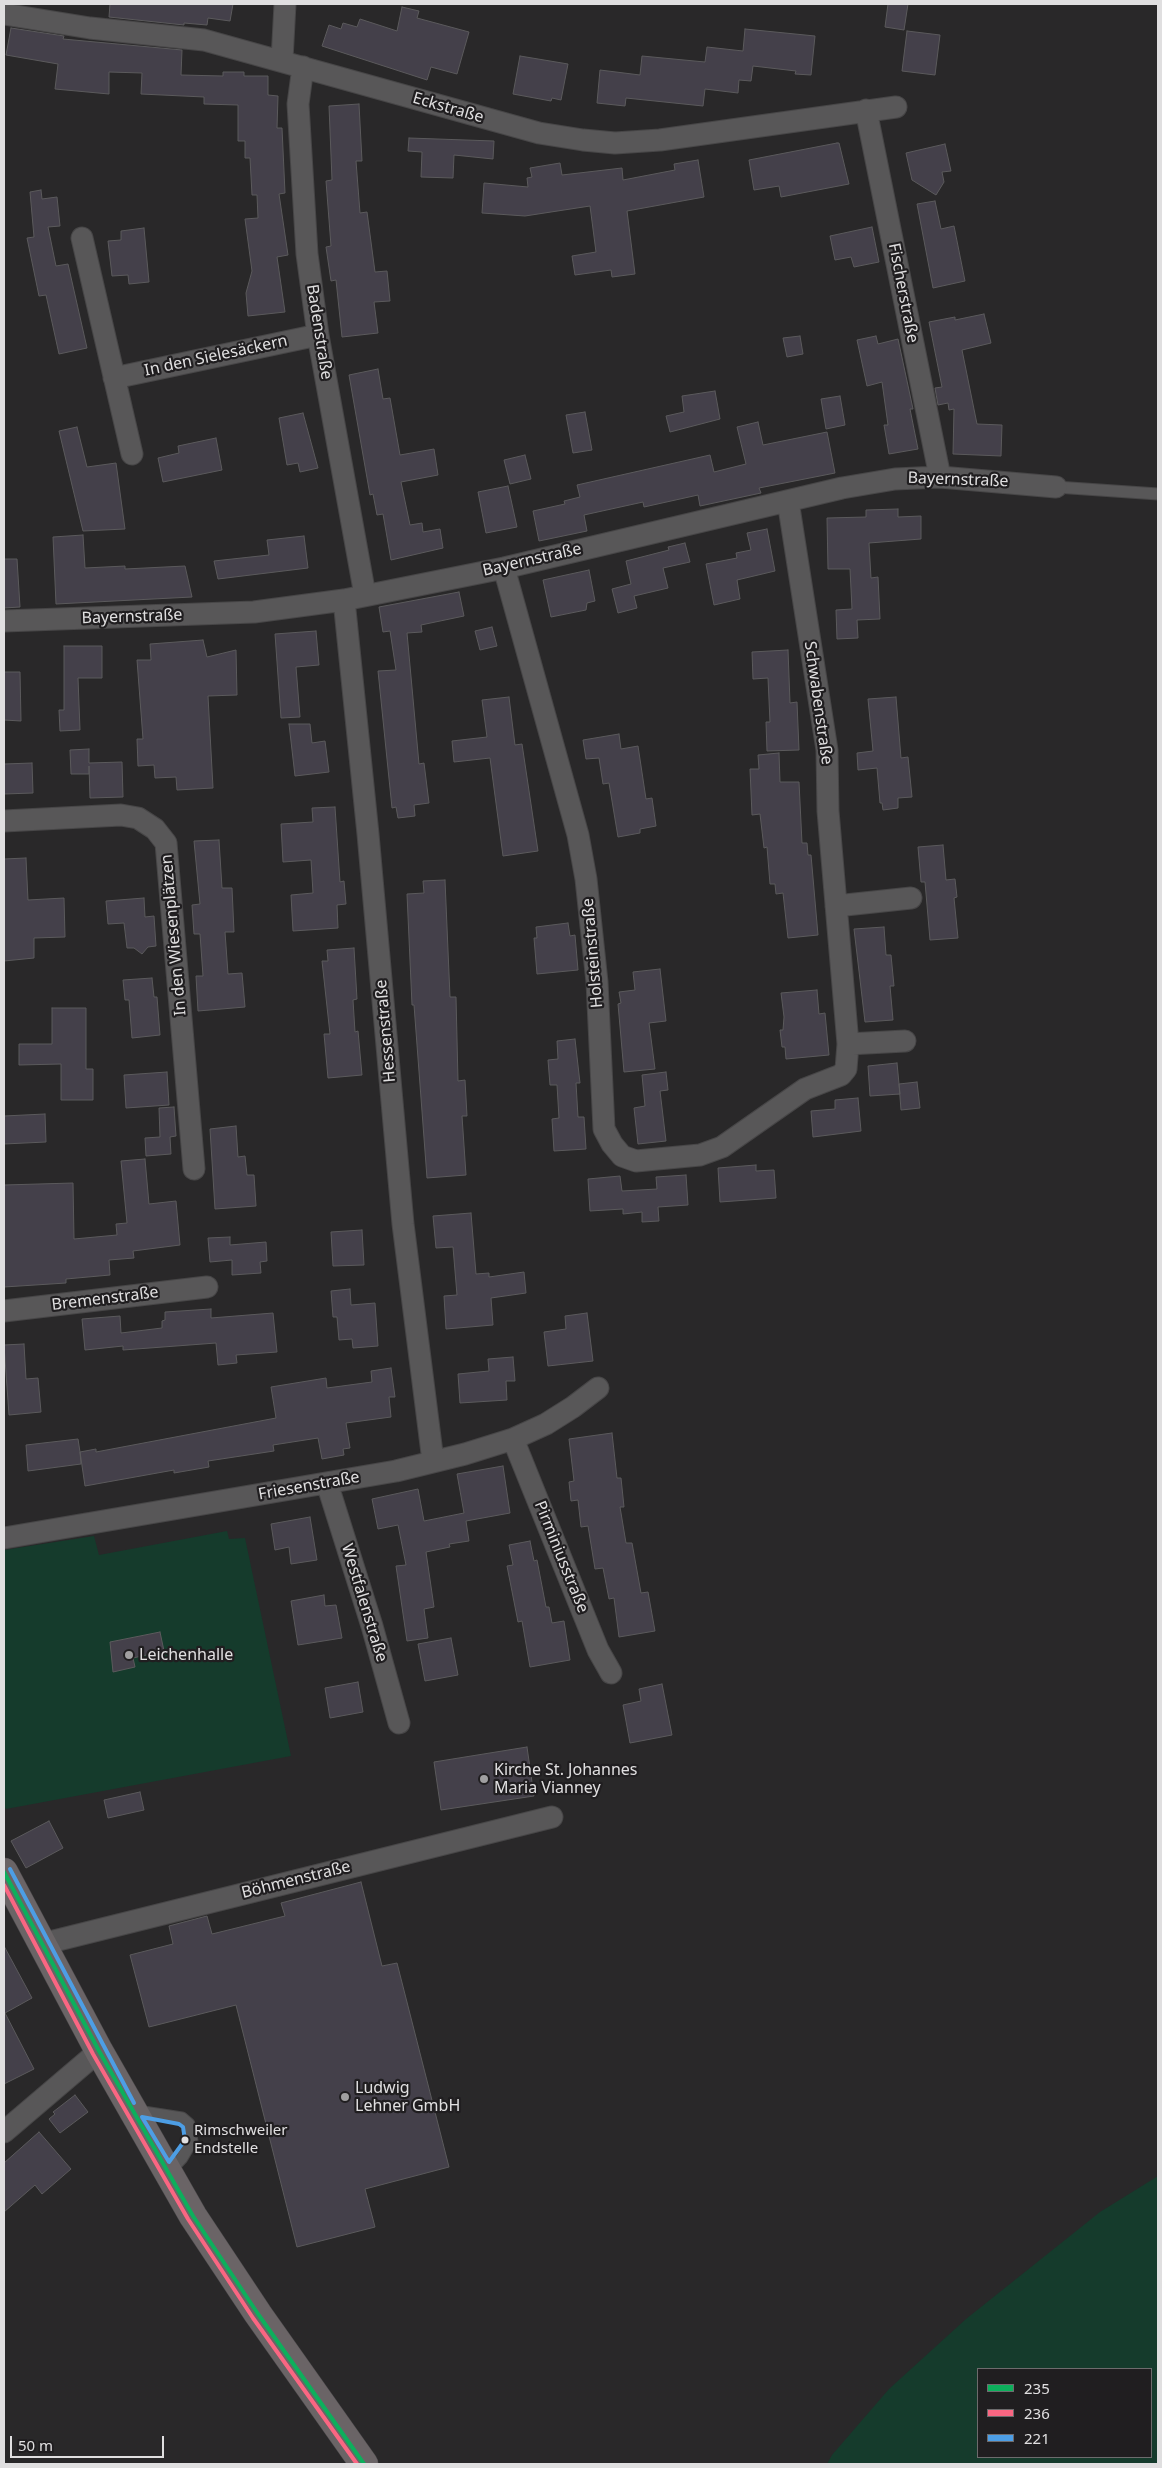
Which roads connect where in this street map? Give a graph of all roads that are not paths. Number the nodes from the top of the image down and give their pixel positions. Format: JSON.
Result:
{"nodes":[{"id":1,"x":284,"y":4,"type":"edge"},
{"id":2,"x":4,"y":14,"type":"edge"},
{"id":3,"x":282,"y":60,"type":"junction"},
{"id":4,"x":302,"y":67,"type":"junction"},
{"id":5,"x":896,"y":107,"type":"dead end"},
{"id":6,"x":866,"y":110,"type":"junction"},
{"id":7,"x":82,"y":238,"type":"dead end"},
{"id":8,"x":318,"y":334,"type":"junction"},
{"id":9,"x":114,"y":378,"type":"junction"},
{"id":10,"x":132,"y":454,"type":"dead end"},
{"id":11,"x":940,"y":477,"type":"junction"},
{"id":12,"x":1056,"y":487,"type":"joint"},
{"id":13,"x":1158,"y":494,"type":"edge"},
{"id":14,"x":788,"y":501,"type":"junction"},
{"id":15,"x":504,"y":568,"type":"junction"},
{"id":16,"x":365,"y":595,"type":"junction"},
{"id":17,"x":344,"y":600,"type":"junction"},
{"id":18,"x":4,"y":621,"type":"edge"},
{"id":19,"x":4,"y":821,"type":"edge"},
{"id":20,"x":911,"y":898,"type":"dead end"},
{"id":21,"x":836,"y":906,"type":"junction"},
{"id":22,"x":904,"y":1041,"type":"dead end"},
{"id":23,"x":848,"y":1044,"type":"junction"},
{"id":24,"x":792,"y":1098,"type":"joint"},
{"id":25,"x":194,"y":1169,"type":"dead end"},
{"id":26,"x":207,"y":1287,"type":"dead end"},
{"id":27,"x":4,"y":1311,"type":"edge"},
{"id":28,"x":598,"y":1388,"type":"dead end"},
{"id":29,"x":514,"y":1439,"type":"junction"},
{"id":30,"x":434,"y":1461,"type":"junction"},
{"id":31,"x":327,"y":1483,"type":"junction"},
{"id":32,"x":4,"y":1538,"type":"edge"},
{"id":33,"x":611,"y":1673,"type":"dead end"},
{"id":34,"x":399,"y":1723,"type":"dead end"},
{"id":35,"x":552,"y":1817,"type":"dead end"},
{"id":36,"x":4,"y":1872,"type":"edge"},
{"id":37,"x":42,"y":1944,"type":"junction"},
{"id":38,"x":99,"y":2052,"type":"junction"},
{"id":39,"x":130,"y":2109,"type":"junction"},
{"id":40,"x":4,"y":2132,"type":"edge"},
{"id":41,"x":168,"y":2172,"type":"junction"},
{"id":42,"x":364,"y":2464,"type":"edge"}],
"edges":[{"from":1,"to":3,"type":"street"},
{"from":2,"to":3,"type":"street","name":"Eckstraße"},
{"from":3,"to":4,"type":"street","name":"Eckstraße"},
{"from":4,"to":6,"type":"street","name":"Eckstraße"},
{"from":4,"to":8,"type":"street","name":"Badenstraße"},
{"from":5,"to":6,"type":"street","name":"Eckstraße"},
{"from":6,"to":11,"type":"street","name":"Fischerstraße"},
{"from":7,"to":9,"type":"street"},
{"from":8,"to":9,"type":"street","name":"In den Sielesäckern"},
{"from":8,"to":16,"type":"street","name":"Badenstraße"},
{"from":9,"to":10,"type":"street"},
{"from":11,"to":12,"type":"street","name":"Bayernstraße"},
{"from":11,"to":14,"type":"street","name":"Bayernstraße"},
{"from":12,"to":13,"type":"lane"},
{"from":14,"to":15,"type":"street","name":"Bayernstraße"},
{"from":14,"to":21,"type":"street","name":"Schwabenstraße"},
{"from":15,"to":16,"type":"street","name":"Bayernstraße"},
{"from":15,"to":24,"type":"street","name":"Holsteinstraße"},
{"from":16,"to":17,"type":"street","name":"Bayernstraße"},
{"from":17,"to":18,"type":"street","name":"Bayernstraße"},
{"from":17,"to":30,"type":"street","name":"Hessenstraße"},
{"from":19,"to":25,"type":"street","name":"In den Wiesenplätzen"},
{"from":20,"to":21,"type":"street"},
{"from":21,"to":23,"type":"street","name":"Schwabenstraße"},
{"from":22,"to":23,"type":"street"},
{"from":23,"to":24,"type":"street","name":"Schwabenstraße"},
{"from":26,"to":27,"type":"street","name":"Bremenstraße"},
{"from":28,"to":29,"type":"street","name":"Friesenstraße"},
{"from":29,"to":30,"type":"street","name":"Friesenstraße"},
{"from":29,"to":33,"type":"street","name":"Pirminiusstraße"},
{"from":30,"to":31,"type":"street","name":"Friesenstraße"},
{"from":31,"to":32,"type":"street","name":"Friesenstraße"},
{"from":31,"to":34,"type":"street","name":"Westfalenstraße"},
{"from":35,"to":37,"type":"street","name":"Böhmenstraße"},
{"from":36,"to":37,"type":"main road"},
{"from":37,"to":38,"type":"main road"},
{"from":38,"to":39,"type":"main road"},
{"from":38,"to":40,"type":"street"},
{"from":39,"to":41,"type":"main road"},
{"from":39,"to":41,"type":"lane"},
{"from":41,"to":42,"type":"main road"}]}
